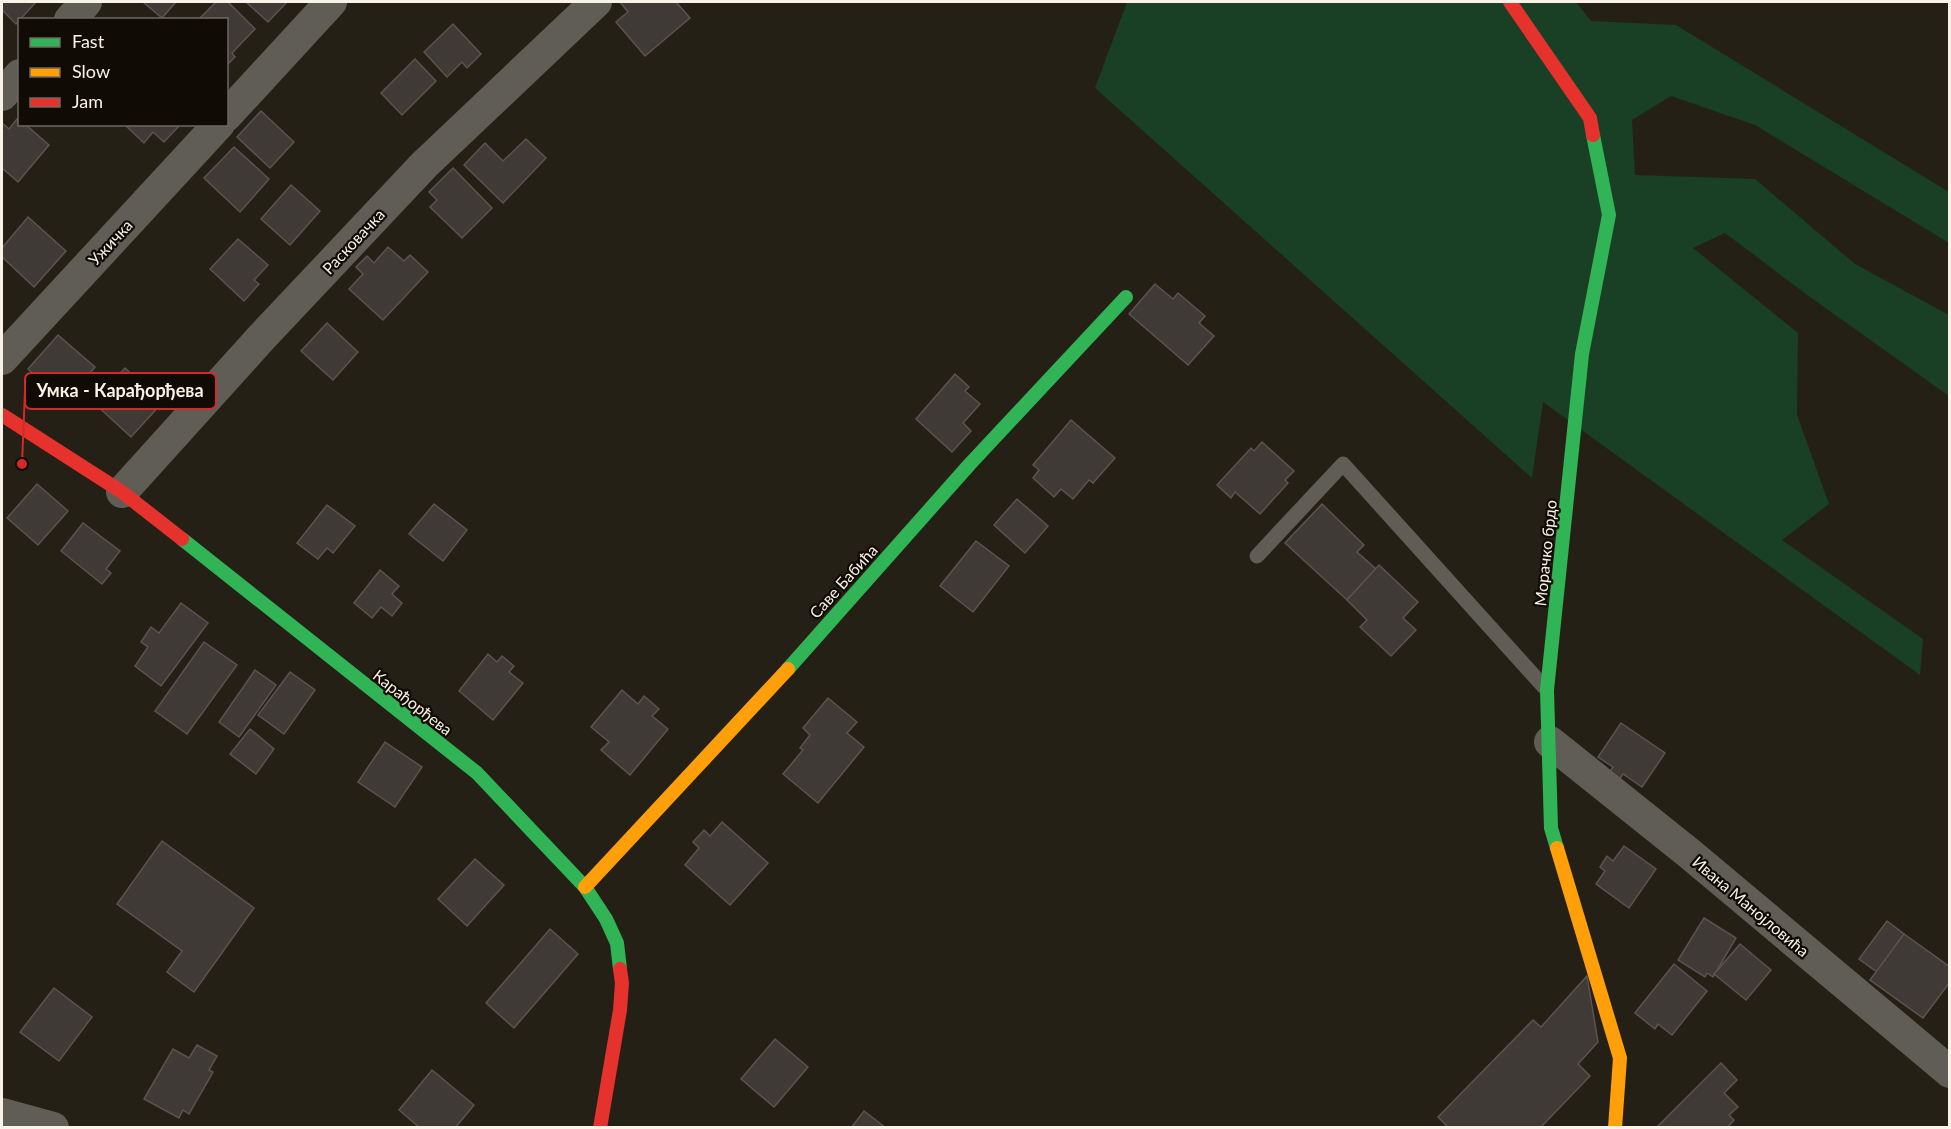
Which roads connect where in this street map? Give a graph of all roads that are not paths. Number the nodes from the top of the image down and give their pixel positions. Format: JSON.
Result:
{"nodes":[{"id":1,"x":86,"y":2,"type":"edge"},
{"id":2,"x":331,"y":2,"type":"edge"},
{"id":3,"x":596,"y":2,"type":"edge"},
{"id":4,"x":1510,"y":2,"type":"edge"},
{"id":5,"x":72,"y":18,"type":"edge"},
{"id":6,"x":18,"y":77,"type":"edge"},
{"id":7,"x":2,"y":95,"type":"edge"},
{"id":8,"x":228,"y":114,"type":"edge"},
{"id":9,"x":217,"y":126,"type":"edge"},
{"id":10,"x":1126,"y":297,"type":"dead end"},
{"id":11,"x":2,"y":359,"type":"edge"},
{"id":12,"x":2,"y":415,"type":"edge"},
{"id":13,"x":122,"y":492,"type":"junction"},
{"id":14,"x":1257,"y":556,"type":"dead end"},
{"id":15,"x":1547,"y":690,"type":"junction"},
{"id":16,"x":1550,"y":742,"type":"junction"},
{"id":17,"x":585,"y":887,"type":"junction"},
{"id":18,"x":1950,"y":1072,"type":"edge"},
{"id":19,"x":2,"y":1114,"type":"edge"},
{"id":20,"x":53,"y":1128,"type":"edge"},
{"id":21,"x":600,"y":1128,"type":"edge"},
{"id":22,"x":1615,"y":1128,"type":"edge"}],
"edges":[{"from":1,"to":5,"type":"street"},
{"from":2,"to":8,"type":"street"},
{"from":3,"to":13,"type":"street","name":"Расковачка"},
{"from":4,"to":15,"type":"street","name":"Морачко брдо"},
{"from":6,"to":7,"type":"street"},
{"from":9,"to":11,"type":"street","name":"Ужичка"},
{"from":10,"to":17,"type":"street","name":"Саве Бабића"},
{"from":12,"to":13,"type":"street","name":"Карађорђева"},
{"from":13,"to":17,"type":"street","name":"Карађорђева"},
{"from":14,"to":15,"type":"lane"},
{"from":15,"to":16,"type":"street","name":"Морачко брдо"},
{"from":16,"to":18,"type":"street","name":"Ивана Манојловића"},
{"from":16,"to":22,"type":"street","name":"Морачко брдо"},
{"from":17,"to":21,"type":"street","name":"Карађорђева"},
{"from":19,"to":20,"type":"street"}]}
